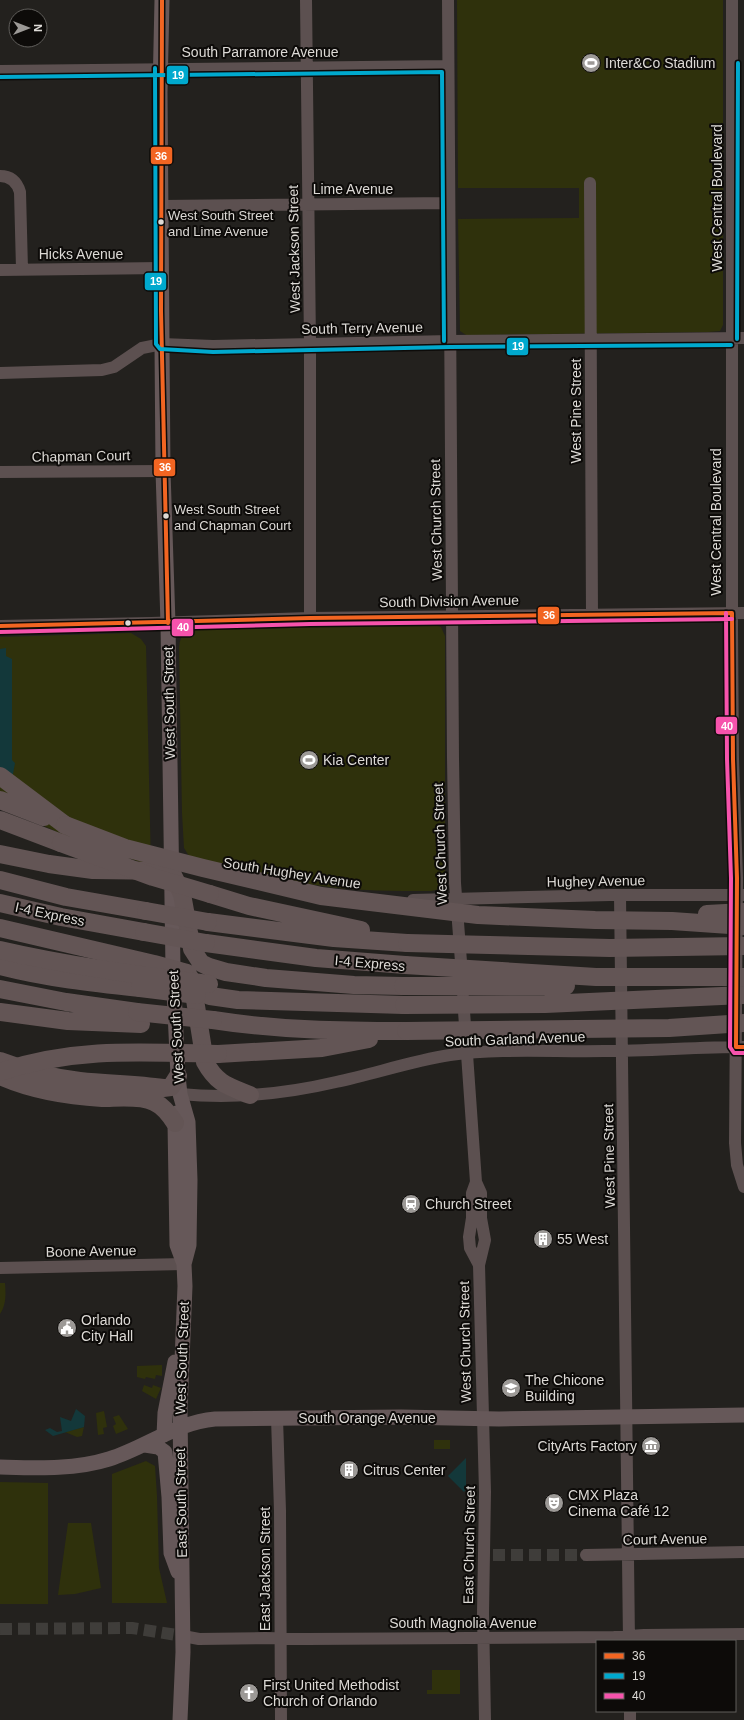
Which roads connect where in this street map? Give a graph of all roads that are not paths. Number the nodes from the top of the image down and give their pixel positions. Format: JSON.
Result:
{"nodes":[{"id":1,"x":162,"y":0,"type":"edge"},
{"id":2,"x":306,"y":0,"type":"edge"},
{"id":3,"x":448,"y":0,"type":"edge"},
{"id":4,"x":732,"y":0,"type":"edge"},
{"id":5,"x":738,"y":63,"type":"edge"},
{"id":6,"x":448,"y":66,"type":"junction"},
{"id":7,"x":306,"y":67,"type":"junction"},
{"id":8,"x":161,"y":68,"type":"junction"},
{"id":9,"x":0,"y":71,"type":"edge"},
{"id":10,"x":0,"y":176,"type":"edge"},
{"id":11,"x":590,"y":183,"type":"dead end"},
{"id":12,"x":448,"y":203,"type":"junction"},
{"id":13,"x":308,"y":205,"type":"junction"},
{"id":14,"x":162,"y":206,"type":"junction"},
{"id":15,"x":162,"y":268,"type":"junction"},
{"id":16,"x":22,"y":269,"type":"junction"},
{"id":17,"x":0,"y":270,"type":"edge"},
{"id":18,"x":731,"y":338,"type":"junction"},
{"id":19,"x":744,"y":338,"type":"edge"},
{"id":20,"x":591,"y":340,"type":"junction"},
{"id":21,"x":450,"y":341,"type":"junction"},
{"id":22,"x":162,"y":344,"type":"junction"},
{"id":23,"x":310,"y":345,"type":"junction"},
{"id":24,"x":0,"y":373,"type":"edge"},
{"id":25,"x":163,"y":470,"type":"junction"},
{"id":26,"x":0,"y":472,"type":"edge"},
{"id":27,"x":744,"y":612,"type":"edge"},
{"id":28,"x":732,"y":613,"type":"junction"},
{"id":29,"x":592,"y":614,"type":"junction"},
{"id":30,"x":452,"y":616,"type":"junction"},
{"id":31,"x":310,"y":618,"type":"junction"},
{"id":32,"x":168,"y":623,"type":"junction"},
{"id":33,"x":0,"y":626,"type":"edge"},
{"id":34,"x":0,"y":776,"type":"edge"},
{"id":35,"x":0,"y":800,"type":"edge"},
{"id":36,"x":0,"y":820,"type":"edge"},
{"id":37,"x":65,"y":825,"type":"junction"},
{"id":38,"x":0,"y":854,"type":"edge"},
{"id":39,"x":172,"y":871,"type":"junction"},
{"id":40,"x":0,"y":880,"type":"edge"},
{"id":41,"x":620,"y":895,"type":"junction"},
{"id":42,"x":740,"y":895,"type":"edge"},
{"id":43,"x":456,"y":899,"type":"junction"},
{"id":44,"x":0,"y":903,"type":"edge"},
{"id":45,"x":744,"y":912,"type":"edge"},
{"id":46,"x":0,"y":917,"type":"edge"},
{"id":47,"x":672,"y":920,"type":"junction"},
{"id":48,"x":744,"y":926,"type":"edge"},
{"id":49,"x":0,"y":928,"type":"edge"},
{"id":50,"x":402,"y":943,"type":"junction"},
{"id":51,"x":744,"y":946,"type":"edge"},
{"id":52,"x":0,"y":950,"type":"edge"},
{"id":53,"x":173,"y":964,"type":"junction"},
{"id":54,"x":0,"y":966,"type":"edge"},
{"id":55,"x":744,"y":977,"type":"edge"},
{"id":56,"x":709,"y":978,"type":"junction"},
{"id":57,"x":0,"y":989,"type":"edge"},
{"id":58,"x":210,"y":990,"type":"junction"},
{"id":59,"x":744,"y":996,"type":"edge"},
{"id":60,"x":0,"y":1012,"type":"edge"},
{"id":61,"x":139,"y":1018,"type":"junction"},
{"id":62,"x":744,"y":1023,"type":"edge"},
{"id":63,"x":406,"y":1031,"type":"junction"},
{"id":64,"x":740,"y":1047,"type":"edge"},
{"id":65,"x":622,"y":1051,"type":"junction"},
{"id":66,"x":467,"y":1054,"type":"junction"},
{"id":67,"x":0,"y":1061,"type":"edge"},
{"id":68,"x":0,"y":1068,"type":"edge"},
{"id":69,"x":0,"y":1072,"type":"edge"},
{"id":70,"x":0,"y":1076,"type":"edge"},
{"id":71,"x":178,"y":1076,"type":"junction"},
{"id":72,"x":180,"y":1094,"type":"junction"},
{"id":73,"x":250,"y":1095,"type":"junction"},
{"id":74,"x":176,"y":1123,"type":"junction"},
{"id":75,"x":476,"y":1182,"type":"junction"},
{"id":76,"x":744,"y":1187,"type":"edge"},
{"id":77,"x":469,"y":1234,"type":"junction"},
{"id":78,"x":484,"y":1234,"type":"junction"},
{"id":79,"x":484,"y":1246,"type":"junction"},
{"id":80,"x":470,"y":1248,"type":"junction"},
{"id":81,"x":184,"y":1264,"type":"junction"},
{"id":82,"x":479,"y":1265,"type":"junction"},
{"id":83,"x":0,"y":1268,"type":"edge"},
{"id":84,"x":183,"y":1348,"type":"junction"},
{"id":85,"x":744,"y":1415,"type":"edge"},
{"id":86,"x":627,"y":1417,"type":"junction"},
{"id":87,"x":277,"y":1418,"type":"junction"},
{"id":88,"x":482,"y":1418,"type":"junction"},
{"id":89,"x":180,"y":1428,"type":"junction"},
{"id":90,"x":164,"y":1436,"type":"junction"},
{"id":91,"x":145,"y":1445,"type":"junction"},
{"id":92,"x":0,"y":1468,"type":"edge"},
{"id":93,"x":744,"y":1552,"type":"edge"},
{"id":94,"x":628,"y":1554,"type":"junction"},
{"id":95,"x":586,"y":1555,"type":"tunnel mouth"},
{"id":96,"x":182,"y":1583,"type":"junction"},
{"id":97,"x":744,"y":1634,"type":"edge"},
{"id":98,"x":183,"y":1636,"type":"junction"},
{"id":99,"x":280,"y":1638,"type":"junction"},
{"id":100,"x":484,"y":1638,"type":"junction"},
{"id":101,"x":629,"y":1639,"type":"edge"},
{"id":102,"x":180,"y":1720,"type":"edge"},
{"id":103,"x":280,"y":1720,"type":"edge"},
{"id":104,"x":485,"y":1720,"type":"edge"}],
"edges":[{"from":1,"to":8,"type":"main road","name":"West South Street"},
{"from":2,"to":7,"type":"street","name":"West Jackson Street"},
{"from":3,"to":6,"type":"street","name":"West Church Street"},
{"from":4,"to":5,"type":"street","name":"West Central Boulevard"},
{"from":5,"to":18,"type":"street","name":"West Central Boulevard"},
{"from":6,"to":7,"type":"street","name":"South Parramore Avenue"},
{"from":6,"to":12,"type":"street","name":"West Church Street"},
{"from":7,"to":8,"type":"street","name":"South Parramore Avenue"},
{"from":7,"to":13,"type":"street","name":"West Jackson Street"},
{"from":8,"to":9,"type":"street","name":"South Parramore Avenue"},
{"from":8,"to":14,"type":"main road","name":"West South Street"},
{"from":10,"to":16,"type":"street"},
{"from":11,"to":20,"type":"street","name":"West Pine Street"},
{"from":12,"to":13,"type":"street","name":"Lime Avenue"},
{"from":12,"to":21,"type":"street","name":"West Church Street"},
{"from":13,"to":14,"type":"street","name":"Lime Avenue"},
{"from":13,"to":23,"type":"street","name":"West Jackson Street"},
{"from":14,"to":15,"type":"main road","name":"West South Street"},
{"from":15,"to":16,"type":"street","name":"Hicks Avenue"},
{"from":15,"to":22,"type":"main road","name":"West South Street"},
{"from":16,"to":17,"type":"street","name":"Hicks Avenue"},
{"from":18,"to":19,"type":"street","name":"South Terry Avenue"},
{"from":18,"to":20,"type":"street","name":"South Terry Avenue"},
{"from":18,"to":28,"type":"street","name":"West Central Boulevard"},
{"from":20,"to":21,"type":"street","name":"South Terry Avenue"},
{"from":20,"to":29,"type":"street","name":"West Pine Street"},
{"from":21,"to":23,"type":"street","name":"South Terry Avenue"},
{"from":21,"to":30,"type":"street","name":"West Church Street"},
{"from":22,"to":23,"type":"street","name":"South Terry Avenue"},
{"from":22,"to":24,"type":"street","name":"South Terry Avenue"},
{"from":22,"to":25,"type":"main road","name":"West South Street"},
{"from":23,"to":31,"type":"street","name":"West Jackson Street"},
{"from":25,"to":26,"type":"street","name":"Chapman Court"},
{"from":25,"to":32,"type":"main road","name":"West South Street"},
{"from":27,"to":28,"type":"street","name":"South Division Avenue"},
{"from":28,"to":29,"type":"street","name":"South Division Avenue"},
{"from":28,"to":42,"type":"street","name":"West Central Boulevard"},
{"from":29,"to":30,"type":"street","name":"South Division Avenue"},
{"from":30,"to":31,"type":"street","name":"South Division Avenue"},
{"from":30,"to":43,"type":"street","name":"West Church Street"},
{"from":31,"to":32,"type":"street","name":"South Division Avenue"},
{"from":32,"to":33,"type":"street","name":"South Division Avenue"},
{"from":32,"to":39,"type":"main road","name":"West South Street"},
{"from":34,"to":37,"type":"highway"},
{"from":35,"to":37,"type":"highway"},
{"from":36,"to":50,"type":"highway","bridge":true},
{"from":37,"to":47,"type":"highway","bridge":true},
{"from":38,"to":39,"type":"highway"},
{"from":39,"to":43,"type":"street","name":"South Hughey Avenue"},
{"from":39,"to":53,"type":"main road","name":"West South Street"},
{"from":39,"to":56,"type":"highway","bridge":true},
{"from":40,"to":50,"type":"highway","bridge":true},
{"from":41,"to":42,"type":"street","name":"Hughey Avenue"},
{"from":41,"to":43,"type":"street","name":"Hughey Avenue"},
{"from":41,"to":65,"type":"street","name":"West Pine Street"},
{"from":42,"to":64,"type":"street","name":"West Central Boulevard"},
{"from":43,"to":66,"type":"street","name":"West Church Street"},
{"from":44,"to":56,"type":"highway","name":"I-4 Express","bridge":true},
{"from":45,"to":47,"type":"highway","bridge":true},
{"from":46,"to":53,"type":"highway"},
{"from":47,"to":48,"type":"highway","bridge":true},
{"from":49,"to":53,"type":"highway"},
{"from":50,"to":51,"type":"highway","bridge":true},
{"from":52,"to":58,"type":"highway","bridge":true},
{"from":53,"to":71,"type":"main road","name":"West South Street"},
{"from":53,"to":73,"type":"highway"},
{"from":54,"to":58,"type":"highway","bridge":true},
{"from":55,"to":56,"type":"highway","name":"I-4 Express","bridge":true},
{"from":57,"to":61,"type":"highway"},
{"from":58,"to":59,"type":"highway","bridge":true},
{"from":60,"to":61,"type":"highway"},
{"from":61,"to":63,"type":"highway","bridge":true},
{"from":62,"to":63,"type":"highway","bridge":true},
{"from":63,"to":69,"type":"highway","bridge":true},
{"from":64,"to":65,"type":"street","name":"South Garland Avenue"},
{"from":64,"to":76,"type":"street","name":"West Central Boulevard"},
{"from":65,"to":66,"type":"street","name":"South Garland Avenue"},
{"from":65,"to":86,"type":"street","name":"West Pine Street"},
{"from":66,"to":73,"type":"street","name":"South Garland Avenue"},
{"from":66,"to":75,"type":"street","name":"West Church Street"},
{"from":67,"to":71,"type":"highway"},
{"from":68,"to":72,"type":"highway"},
{"from":70,"to":74,"type":"highway"},
{"from":71,"to":72,"type":"main road","name":"West South Street"},
{"from":72,"to":73,"type":"street","name":"South Garland Avenue"},
{"from":72,"to":74,"type":"main road","name":"West South Street"},
{"from":72,"to":81,"type":"main road","name":"West South Street"},
{"from":74,"to":81,"type":"main road","name":"West South Street"},
{"from":75,"to":77,"type":"street","name":"West Church Street"},
{"from":75,"to":78,"type":"street","name":"West Church Street"},
{"from":77,"to":78,"type":"street"},
{"from":77,"to":80,"type":"street","name":"West Church Street"},
{"from":78,"to":79,"type":"street","name":"West Church Street"},
{"from":79,"to":80,"type":"street"},
{"from":79,"to":82,"type":"street","name":"West Church Street"},
{"from":80,"to":82,"type":"street","name":"West Church Street"},
{"from":81,"to":83,"type":"street","name":"Boone Avenue"},
{"from":81,"to":84,"type":"main road","name":"West South Street"},
{"from":82,"to":88,"type":"street","name":"West Church Street"},
{"from":84,"to":89,"type":"main road","name":"West South Street"},
{"from":84,"to":90,"type":"main road"},
{"from":85,"to":86,"type":"main road","name":"South Orange Avenue"},
{"from":86,"to":88,"type":"main road","name":"South Orange Avenue"},
{"from":86,"to":94,"type":"street","name":"West Pine Street"},
{"from":87,"to":88,"type":"main road","name":"South Orange Avenue"},
{"from":87,"to":89,"type":"main road","name":"South Orange Avenue"},
{"from":87,"to":99,"type":"street","name":"East Jackson Street"},
{"from":88,"to":100,"type":"street","name":"East Church Street"},
{"from":89,"to":90,"type":"main road","name":"South Orange Avenue"},
{"from":89,"to":96,"type":"main road","name":"East South Street"},
{"from":90,"to":91,"type":"main road","name":"South Orange Avenue"},
{"from":91,"to":92,"type":"main road","name":"South Orange Avenue"},
{"from":91,"to":96,"type":"main road"},
{"from":93,"to":94,"type":"street","name":"Court Avenue"},
{"from":94,"to":95,"type":"street","name":"Court Avenue"},
{"from":94,"to":101,"type":"street","name":"West Pine Street"},
{"from":96,"to":98,"type":"main road","name":"East South Street"},
{"from":97,"to":101,"type":"street","name":"South Magnolia Avenue"},
{"from":98,"to":99,"type":"street","name":"South Magnolia Avenue"},
{"from":98,"to":102,"type":"main road","name":"East South Street"},
{"from":99,"to":100,"type":"street","name":"South Magnolia Avenue"},
{"from":99,"to":103,"type":"street","name":"East Jackson Street"},
{"from":100,"to":101,"type":"street","name":"South Magnolia Avenue"},
{"from":100,"to":104,"type":"street","name":"East Church Street"}]}
